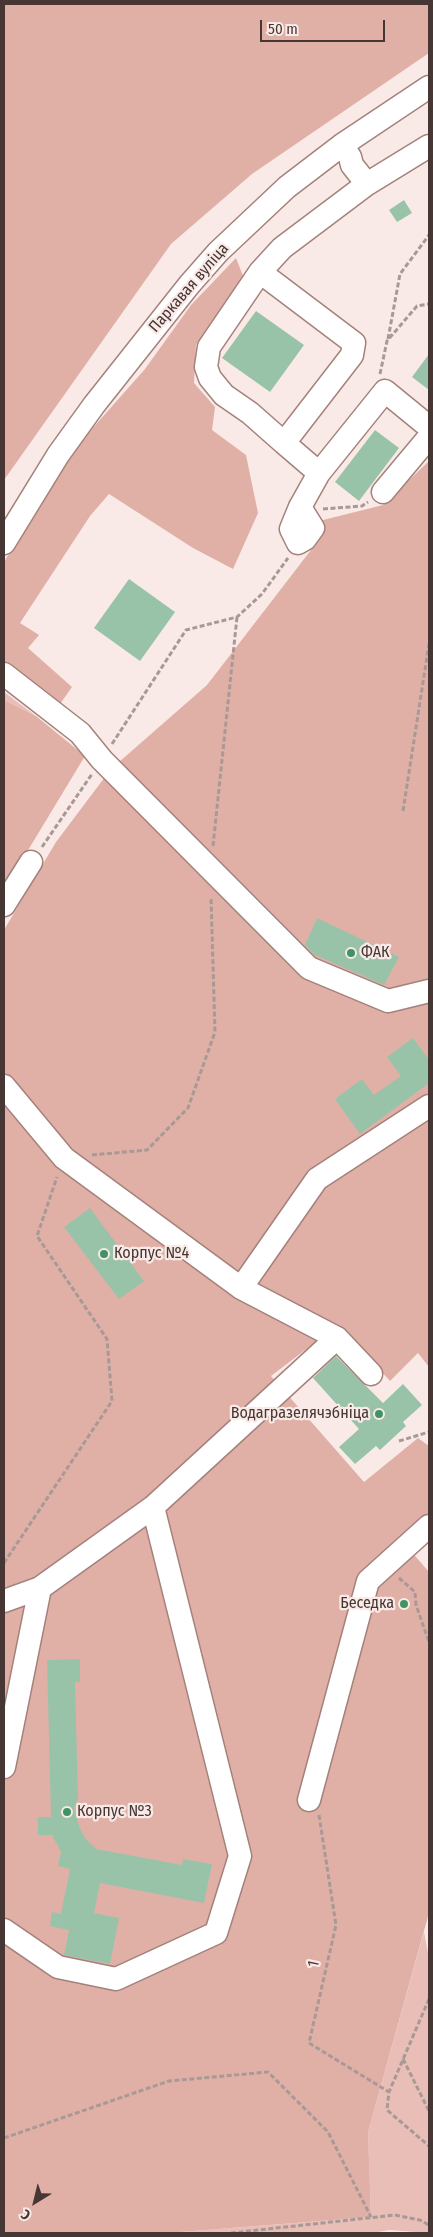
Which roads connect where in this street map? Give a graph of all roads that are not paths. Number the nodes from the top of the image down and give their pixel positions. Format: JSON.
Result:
{"nodes":[{"id":1,"x":429,"y":87,"type":"edge"},
{"id":2,"x":342,"y":145,"type":"junction"},
{"id":3,"x":429,"y":146,"type":"edge"},
{"id":4,"x":367,"y":184,"type":"junction"},
{"id":5,"x":260,"y":272,"type":"junction"},
{"id":6,"x":429,"y":426,"type":"edge"},
{"id":7,"x":429,"y":437,"type":"edge"},
{"id":8,"x":284,"y":443,"type":"junction"},
{"id":9,"x":319,"y":473,"type":"junction"},
{"id":10,"x":383,"y":492,"type":"road end"},
{"id":11,"x":4,"y":543,"type":"edge"},
{"id":12,"x":298,"y":543,"type":"road end"},
{"id":13,"x":4,"y":674,"type":"edge"},
{"id":14,"x":31,"y":862,"type":"road end"},
{"id":15,"x":4,"y":905,"type":"edge"},
{"id":16,"x":429,"y":991,"type":"edge"},
{"id":17,"x":4,"y":1086,"type":"edge"},
{"id":18,"x":429,"y":1106,"type":"edge"},
{"id":19,"x":241,"y":1288,"type":"junction"},
{"id":20,"x":337,"y":1338,"type":"junction"},
{"id":21,"x":371,"y":1374,"type":"dead end"},
{"id":22,"x":153,"y":1506,"type":"junction"},
{"id":23,"x":429,"y":1526,"type":"edge"},
{"id":24,"x":40,"y":1588,"type":"junction"},
{"id":25,"x":4,"y":1601,"type":"edge"},
{"id":26,"x":4,"y":1767,"type":"edge"},
{"id":27,"x":309,"y":1800,"type":"road end"},
{"id":28,"x":4,"y":1930,"type":"edge"}],
"edges":[{"from":1,"to":2,"type":"street","name":"Паркавая вуліца"},
{"from":2,"to":4,"type":"street"},
{"from":2,"to":11,"type":"street","name":"Паркавая вуліца"},
{"from":3,"to":4,"type":"street"},
{"from":4,"to":5,"type":"street"},
{"from":5,"to":8,"type":"street"},
{"from":5,"to":8,"type":"street"},
{"from":6,"to":9,"type":"street"},
{"from":7,"to":10,"type":"street"},
{"from":8,"to":9,"type":"street"},
{"from":9,"to":12,"type":"street"},
{"from":13,"to":16,"type":"street"},
{"from":14,"to":15,"type":"street"},
{"from":17,"to":19,"type":"street"},
{"from":18,"to":19,"type":"street"},
{"from":19,"to":20,"type":"street"},
{"from":20,"to":21,"type":"street"},
{"from":20,"to":22,"type":"street"},
{"from":22,"to":24,"type":"street"},
{"from":22,"to":28,"type":"street"},
{"from":23,"to":27,"type":"street"},
{"from":24,"to":25,"type":"street"},
{"from":24,"to":26,"type":"street"}]}
